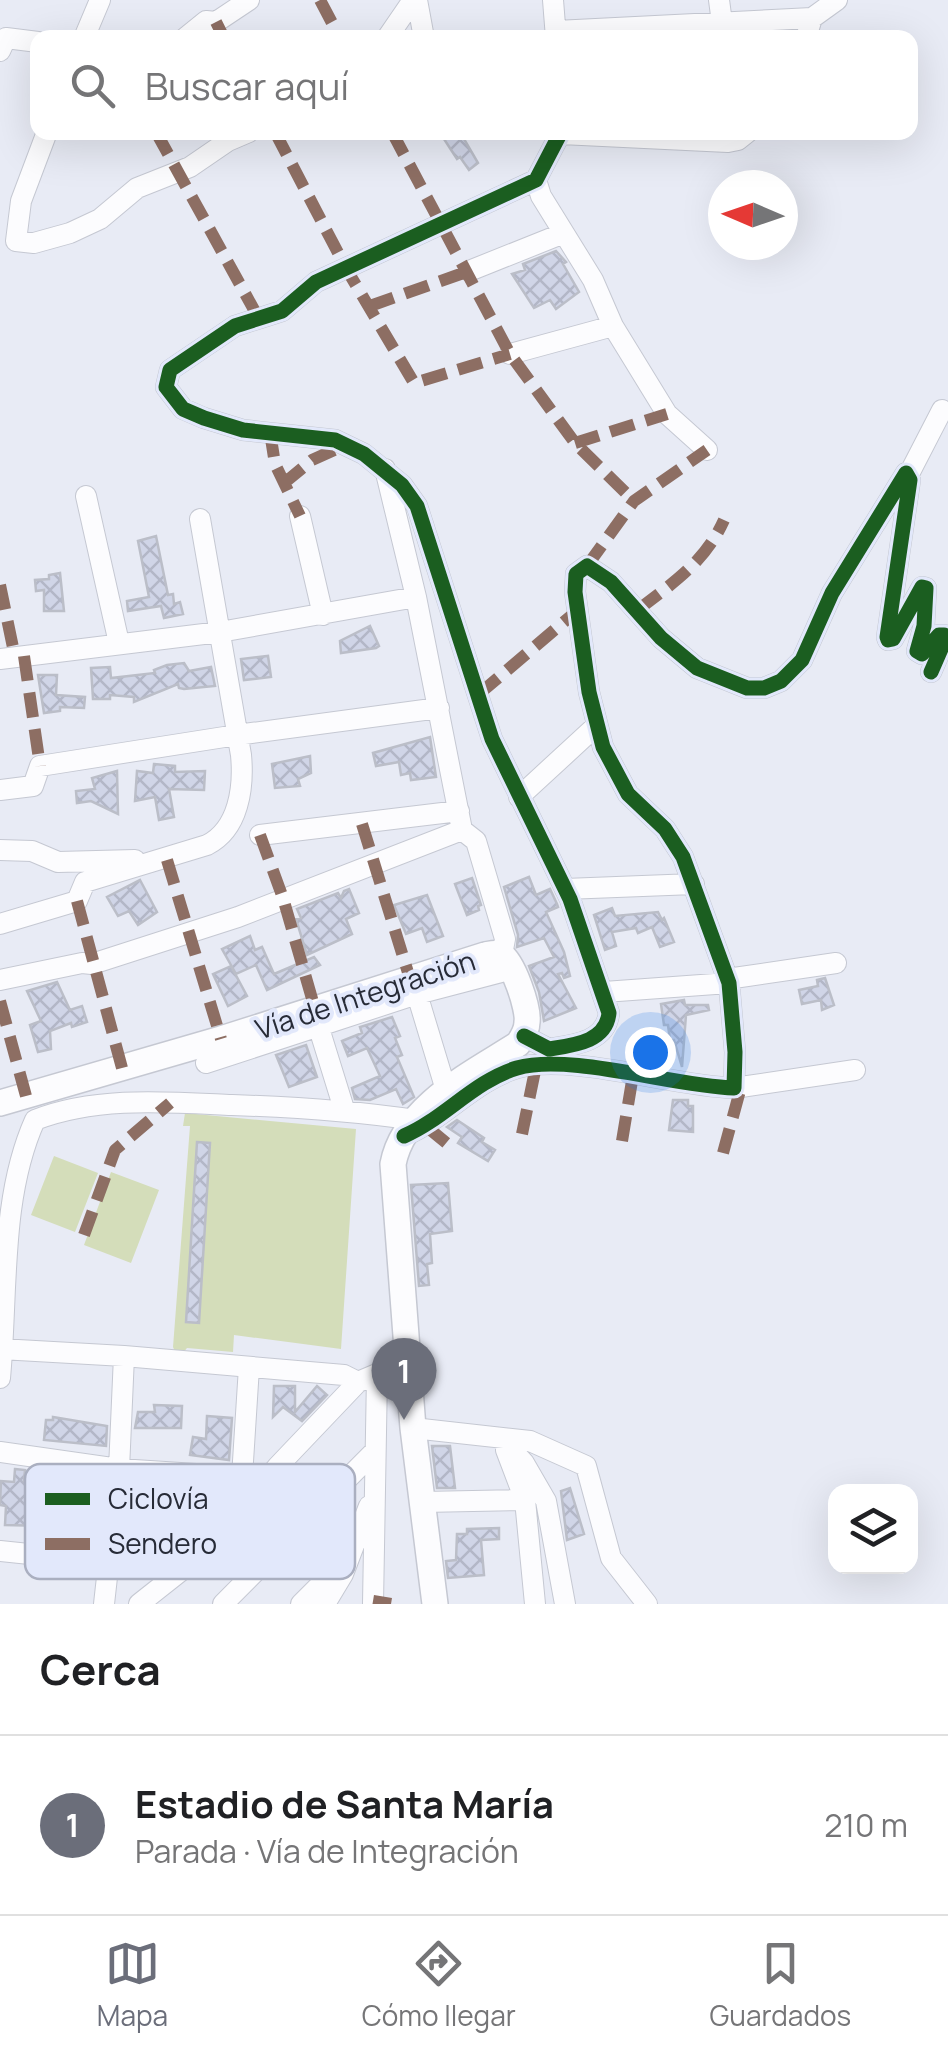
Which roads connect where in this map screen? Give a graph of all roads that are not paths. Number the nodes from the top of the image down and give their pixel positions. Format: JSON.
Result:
{"nodes":[{"id":1,"x":100,"y":0,"type":"edge"},
{"id":2,"x":248,"y":0,"type":"edge"},
{"id":3,"x":415,"y":0,"type":"edge"},
{"id":4,"x":553,"y":0,"type":"edge"},
{"id":5,"x":836,"y":0,"type":"edge"},
{"id":6,"x":721,"y":20,"type":"edge"},
{"id":7,"x":809,"y":28,"type":"edge"},
{"id":8,"x":87,"y":30,"type":"edge"},
{"id":9,"x":195,"y":30,"type":"edge"},
{"id":10,"x":393,"y":30,"type":"edge"},
{"id":11,"x":422,"y":30,"type":"edge"},
{"id":12,"x":556,"y":30,"type":"edge"},
{"id":13,"x":603,"y":30,"type":"edge"},
{"id":14,"x":2,"y":42,"type":"edge"},
{"id":15,"x":30,"y":42,"type":"edge"},
{"id":16,"x":44,"y":140,"type":"edge"},
{"id":17,"x":230,"y":140,"type":"edge"},
{"id":18,"x":557,"y":140,"type":"edge"},
{"id":19,"x":536,"y":180,"type":"junction"},
{"id":20,"x":564,"y":233,"type":"junction"},
{"id":21,"x":468,"y":271,"type":"dead end"},
{"id":22,"x":613,"y":326,"type":"junction"},
{"id":23,"x":510,"y":354,"type":"dead end"},
{"id":24,"x":942,"y":410,"type":"dead end"},
{"id":25,"x":707,"y":450,"type":"dead end"},
{"id":26,"x":385,"y":469,"type":"junction"},
{"id":27,"x":909,"y":474,"type":"junction"},
{"id":28,"x":86,"y":496,"type":"dead end"},
{"id":29,"x":300,"y":516,"type":"dead end"},
{"id":30,"x":200,"y":519,"type":"dead end"},
{"id":31,"x":416,"y":596,"type":"junction"},
{"id":32,"x":323,"y":615,"type":"junction"},
{"id":33,"x":220,"y":632,"type":"junction"},
{"id":34,"x":119,"y":643,"type":"junction"},
{"id":35,"x":0,"y":660,"type":"edge"},
{"id":36,"x":931,"y":672,"type":"dead end"},
{"id":37,"x":440,"y":708,"type":"junction"},
{"id":38,"x":596,"y":726,"type":"junction"},
{"id":39,"x":237,"y":734,"type":"junction"},
{"id":40,"x":0,"y":790,"type":"edge"},
{"id":41,"x":520,"y":798,"type":"junction"},
{"id":42,"x":461,"y":820,"type":"junction"},
{"id":43,"x":260,"y":835,"type":"dead end"},
{"id":44,"x":0,"y":850,"type":"edge"},
{"id":45,"x":167,"y":860,"type":"junction"},
{"id":46,"x":694,"y":884,"type":"junction"},
{"id":47,"x":565,"y":889,"type":"junction"},
{"id":48,"x":0,"y":924,"type":"edge"},
{"id":49,"x":507,"y":962,"type":"junction"},
{"id":50,"x":836,"y":963,"type":"dead end"},
{"id":51,"x":0,"y":980,"type":"edge"},
{"id":52,"x":728,"y":981,"type":"junction"},
{"id":53,"x":604,"y":992,"type":"junction"},
{"id":54,"x":417,"y":994,"type":"junction"},
{"id":55,"x":318,"y":1025,"type":"junction"},
{"id":56,"x":524,"y":1036,"type":"junction"},
{"id":57,"x":206,"y":1063,"type":"dead end"},
{"id":58,"x":855,"y":1070,"type":"dead end"},
{"id":59,"x":734,"y":1088,"type":"junction"},
{"id":60,"x":446,"y":1090,"type":"junction"},
{"id":61,"x":0,"y":1104,"type":"edge"},
{"id":62,"x":344,"y":1109,"type":"junction"},
{"id":63,"x":410,"y":1128,"type":"junction"},
{"id":64,"x":1,"y":1350,"type":"edge"},
{"id":65,"x":124,"y":1356,"type":"junction"},
{"id":66,"x":408,"y":1361,"type":"junction"},
{"id":67,"x":248,"y":1367,"type":"junction"},
{"id":68,"x":0,"y":1378,"type":"edge"},
{"id":69,"x":368,"y":1379,"type":"junction"},
{"id":70,"x":414,"y":1428,"type":"junction"},
{"id":71,"x":502,"y":1439,"type":"junction"},
{"id":72,"x":375,"y":1451,"type":"junction"},
{"id":73,"x":0,"y":1452,"type":"edge"},
{"id":74,"x":84,"y":1464,"type":"edge"},
{"id":75,"x":119,"y":1464,"type":"edge"},
{"id":76,"x":243,"y":1464,"type":"edge"},
{"id":77,"x":280,"y":1464,"type":"edge"},
{"id":78,"x":355,"y":1471,"type":"edge"},
{"id":79,"x":375,"y":1490,"type":"junction"},
{"id":80,"x":524,"y":1500,"type":"junction"},
{"id":81,"x":423,"y":1502,"type":"junction"},
{"id":82,"x":355,"y":1542,"type":"edge"},
{"id":83,"x":0,"y":1551,"type":"edge"},
{"id":84,"x":25,"y":1554,"type":"edge"},
{"id":85,"x":108,"y":1579,"type":"edge"},
{"id":86,"x":170,"y":1579,"type":"edge"},
{"id":87,"x":248,"y":1579,"type":"edge"},
{"id":88,"x":333,"y":1579,"type":"edge"},
{"id":89,"x":340,"y":1579,"type":"edge"},
{"id":90,"x":104,"y":1604,"type":"edge"},
{"id":91,"x":138,"y":1604,"type":"edge"},
{"id":92,"x":223,"y":1604,"type":"edge"},
{"id":93,"x":302,"y":1604,"type":"edge"},
{"id":94,"x":325,"y":1604,"type":"edge"},
{"id":95,"x":373,"y":1604,"type":"edge"},
{"id":96,"x":434,"y":1604,"type":"edge"},
{"id":97,"x":522,"y":1604,"type":"edge"},
{"id":98,"x":535,"y":1604,"type":"edge"},
{"id":99,"x":565,"y":1604,"type":"edge"},
{"id":100,"x":647,"y":1604,"type":"edge"}],
"edges":[{"from":1,"to":8,"type":"street"},
{"from":2,"to":9,"type":"street"},
{"from":3,"to":10,"type":"street"},
{"from":3,"to":11,"type":"street"},
{"from":4,"to":12,"type":"street"},
{"from":5,"to":7,"type":"street"},
{"from":6,"to":7,"type":"street"},
{"from":6,"to":13,"type":"street"},
{"from":14,"to":15,"type":"street"},
{"from":16,"to":17,"type":"street"},
{"from":18,"to":19,"type":"street"},
{"from":19,"to":20,"type":"street"},
{"from":19,"to":26,"type":"street"},
{"from":20,"to":21,"type":"street"},
{"from":20,"to":22,"type":"street"},
{"from":22,"to":23,"type":"street"},
{"from":22,"to":25,"type":"street"},
{"from":24,"to":27,"type":"street"},
{"from":26,"to":31,"type":"street"},
{"from":26,"to":41,"type":"street"},
{"from":27,"to":36,"type":"street"},
{"from":27,"to":38,"type":"street"},
{"from":28,"to":34,"type":"street"},
{"from":29,"to":32,"type":"street"},
{"from":30,"to":33,"type":"street"},
{"from":31,"to":32,"type":"street"},
{"from":31,"to":37,"type":"street"},
{"from":32,"to":33,"type":"street"},
{"from":33,"to":34,"type":"street"},
{"from":33,"to":39,"type":"street"},
{"from":34,"to":35,"type":"street"},
{"from":37,"to":39,"type":"street"},
{"from":37,"to":42,"type":"street"},
{"from":38,"to":41,"type":"street"},
{"from":38,"to":46,"type":"street"},
{"from":39,"to":40,"type":"street"},
{"from":39,"to":45,"type":"street"},
{"from":41,"to":47,"type":"street"},
{"from":42,"to":43,"type":"street"},
{"from":42,"to":49,"type":"street"},
{"from":42,"to":51,"type":"street"},
{"from":44,"to":45,"type":"street"},
{"from":45,"to":48,"type":"street"},
{"from":46,"to":47,"type":"street"},
{"from":46,"to":52,"type":"street"},
{"from":47,"to":53,"type":"street"},
{"from":49,"to":54,"type":"street"},
{"from":49,"to":56,"type":"main road","name":"Vía de Integración"},
{"from":49,"to":61,"type":"main road","name":"Vía de Integración"},
{"from":50,"to":52,"type":"street"},
{"from":52,"to":53,"type":"street"},
{"from":52,"to":59,"type":"street"},
{"from":53,"to":56,"type":"street"},
{"from":54,"to":55,"type":"street"},
{"from":54,"to":60,"type":"street"},
{"from":55,"to":57,"type":"street"},
{"from":55,"to":62,"type":"street"},
{"from":56,"to":60,"type":"main road"},
{"from":58,"to":59,"type":"street"},
{"from":59,"to":63,"type":"street"},
{"from":60,"to":63,"type":"main road"},
{"from":62,"to":63,"type":"street"},
{"from":62,"to":64,"type":"street"},
{"from":63,"to":66,"type":"main road"},
{"from":64,"to":65,"type":"street"},
{"from":64,"to":68,"type":"street"},
{"from":65,"to":67,"type":"street"},
{"from":65,"to":75,"type":"street"},
{"from":66,"to":69,"type":"street"},
{"from":66,"to":70,"type":"main road"},
{"from":67,"to":69,"type":"street"},
{"from":67,"to":76,"type":"street"},
{"from":69,"to":72,"type":"street"},
{"from":69,"to":77,"type":"street"},
{"from":70,"to":71,"type":"street"},
{"from":70,"to":81,"type":"main road"},
{"from":71,"to":80,"type":"street"},
{"from":71,"to":99,"type":"street"},
{"from":71,"to":100,"type":"street"},
{"from":72,"to":78,"type":"street"},
{"from":72,"to":79,"type":"street"},
{"from":73,"to":74,"type":"street"},
{"from":79,"to":82,"type":"street"},
{"from":79,"to":95,"type":"street"},
{"from":80,"to":81,"type":"street"},
{"from":80,"to":98,"type":"street"},
{"from":81,"to":96,"type":"main road"},
{"from":83,"to":84,"type":"street"},
{"from":85,"to":90,"type":"street"},
{"from":86,"to":91,"type":"street"},
{"from":87,"to":92,"type":"street"},
{"from":88,"to":93,"type":"street"},
{"from":89,"to":94,"type":"street"},
{"from":97,"to":98,"type":"street"}]}
